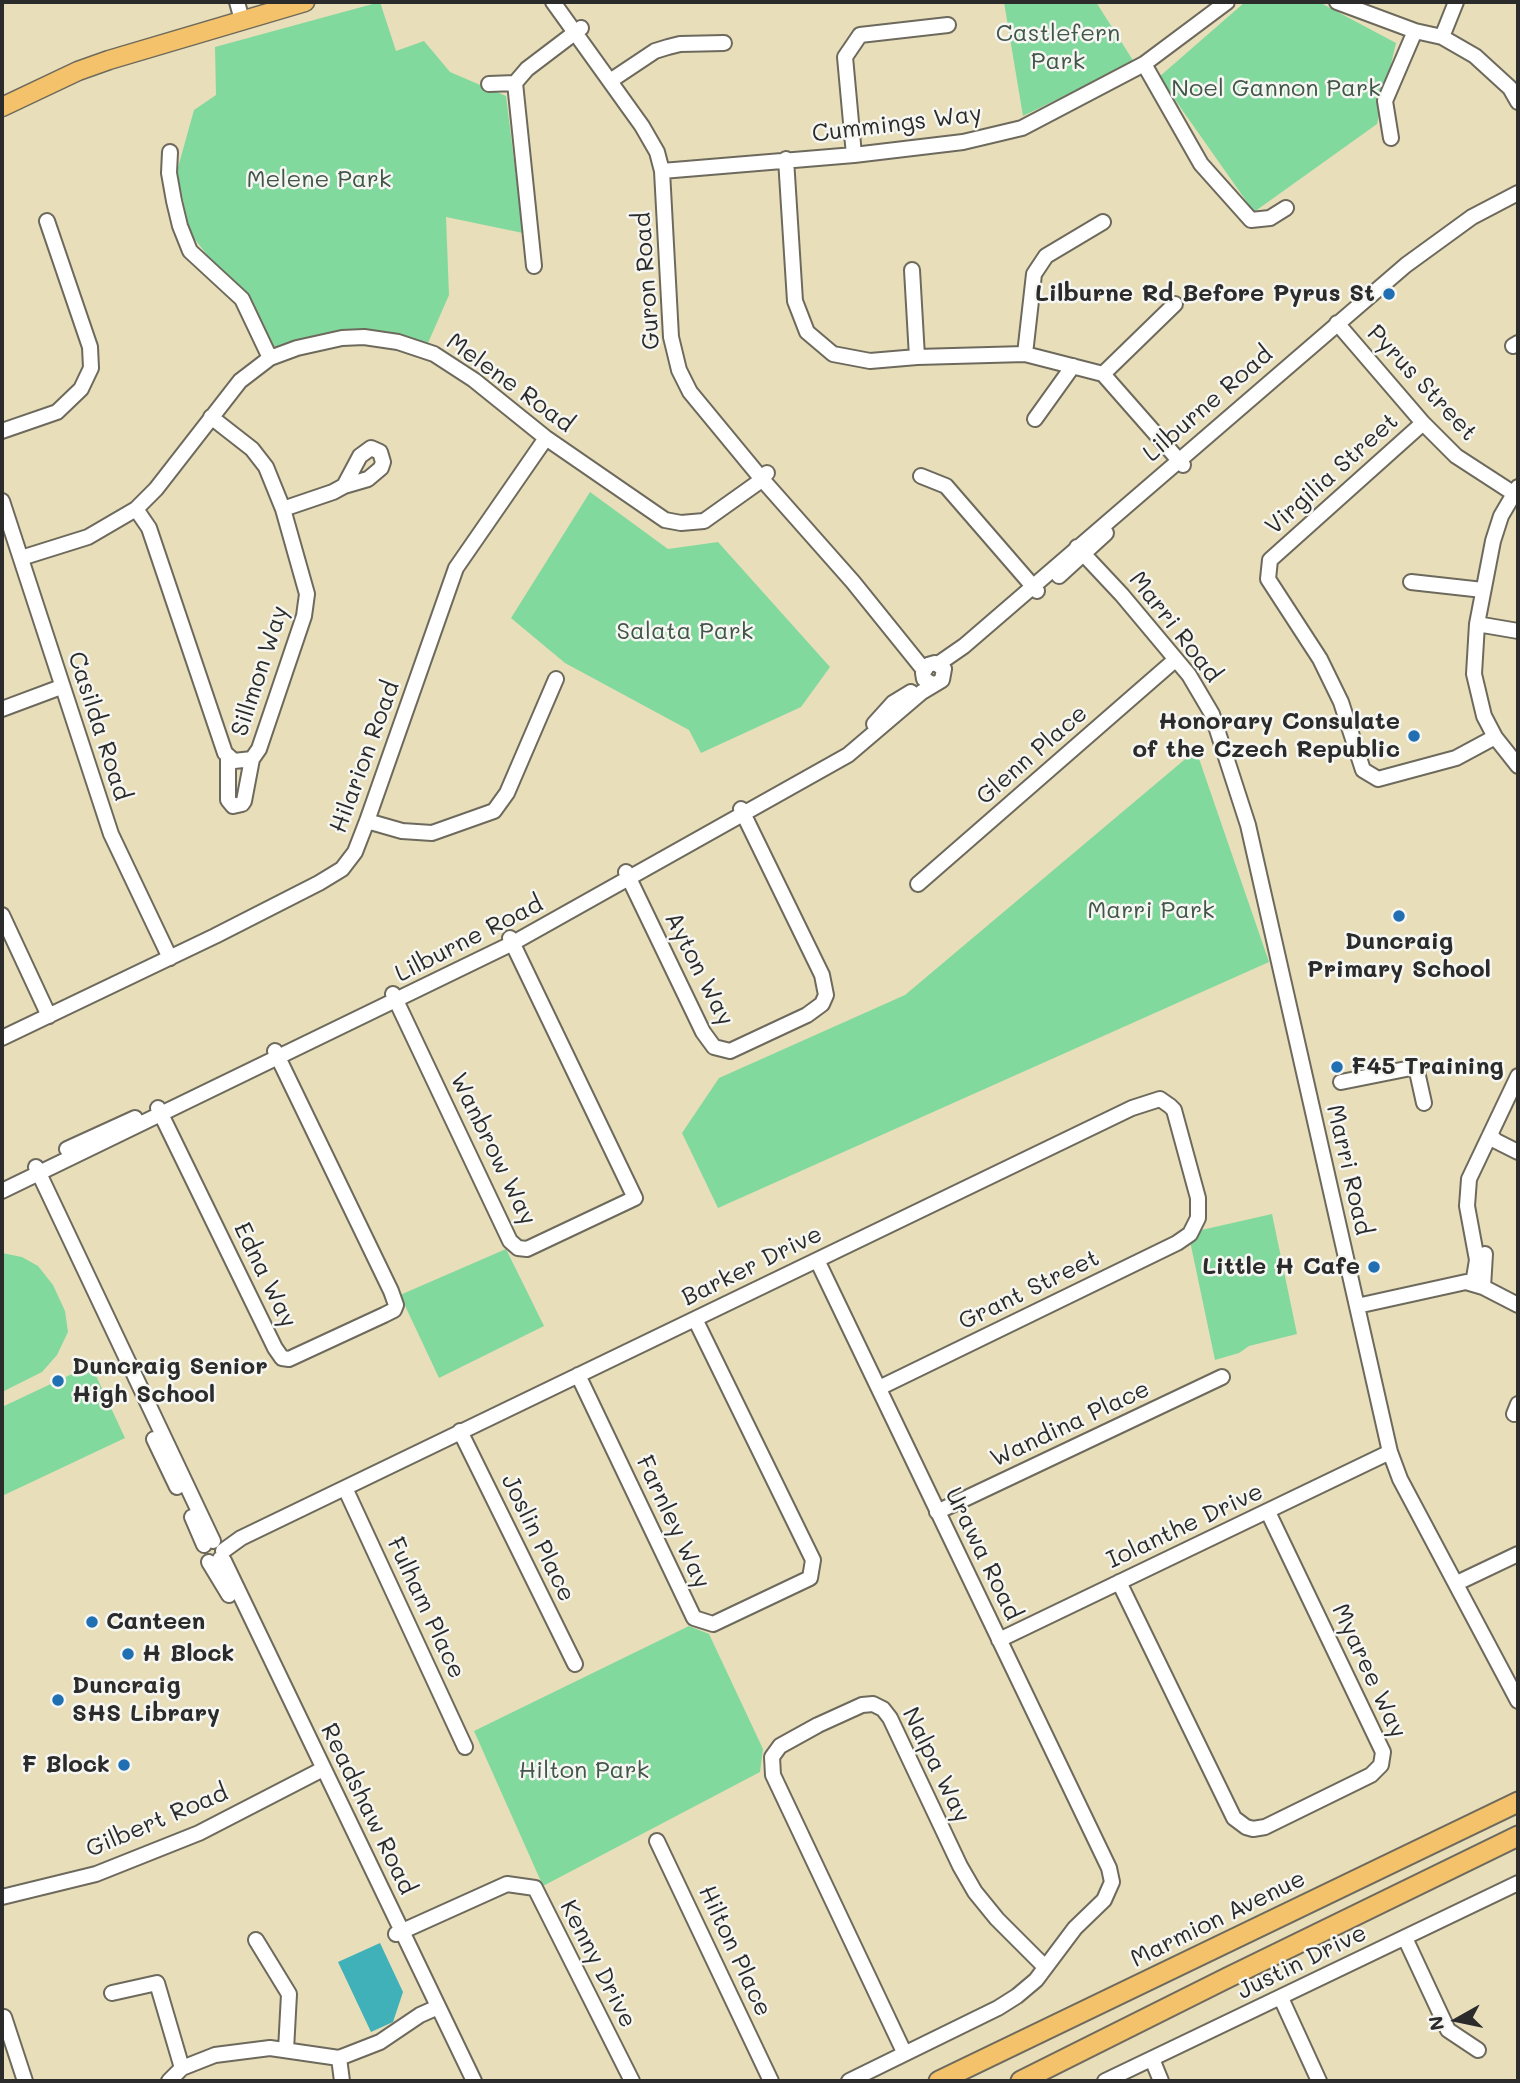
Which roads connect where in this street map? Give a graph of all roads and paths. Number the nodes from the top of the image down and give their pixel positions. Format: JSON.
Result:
{"nodes":[{"id":1,"x":279,"y":2,"type":"edge"},
{"id":2,"x":305,"y":2,"type":"edge"},
{"id":3,"x":553,"y":2,"type":"edge"},
{"id":4,"x":564,"y":2,"type":"edge"},
{"id":5,"x":1227,"y":2,"type":"edge"},
{"id":6,"x":1456,"y":2,"type":"edge"},
{"id":7,"x":1343,"y":3,"type":"edge"},
{"id":8,"x":240,"y":12,"type":"edge"},
{"id":9,"x":948,"y":25,"type":"dead end"},
{"id":10,"x":578,"y":30,"type":"junction"},
{"id":11,"x":1415,"y":31,"type":"junction"},
{"id":12,"x":1442,"y":37,"type":"junction"},
{"id":13,"x":724,"y":43,"type":"dead end"},
{"id":14,"x":1144,"y":64,"type":"junction"},
{"id":15,"x":614,"y":78,"type":"junction"},
{"id":16,"x":515,"y":83,"type":"junction"},
{"id":17,"x":489,"y":84,"type":"dead end"},
{"id":18,"x":1514,"y":85,"type":"edge"},
{"id":19,"x":2,"y":98,"type":"edge"},
{"id":20,"x":1518,"y":102,"type":"edge"},
{"id":21,"x":2,"y":107,"type":"edge"},
{"id":22,"x":1391,"y":138,"type":"dead end"},
{"id":23,"x":170,"y":152,"type":"dead end"},
{"id":24,"x":854,"y":155,"type":"junction"},
{"id":25,"x":786,"y":159,"type":"junction"},
{"id":26,"x":665,"y":171,"type":"junction"},
{"id":27,"x":1518,"y":193,"type":"edge"},
{"id":28,"x":1518,"y":202,"type":"edge"},
{"id":29,"x":1286,"y":208,"type":"dead end"},
{"id":30,"x":47,"y":221,"type":"dead end"},
{"id":31,"x":1103,"y":222,"type":"dead end"},
{"id":32,"x":534,"y":266,"type":"dead end"},
{"id":33,"x":912,"y":270,"type":"dead end"},
{"id":34,"x":1175,"y":304,"type":"dead end"},
{"id":35,"x":1340,"y":326,"type":"junction"},
{"id":36,"x":1025,"y":354,"type":"junction"},
{"id":37,"x":918,"y":357,"type":"junction"},
{"id":38,"x":270,"y":358,"type":"junction"},
{"id":39,"x":1073,"y":366,"type":"junction"},
{"id":40,"x":1103,"y":374,"type":"junction"},
{"id":41,"x":211,"y":417,"type":"junction"},
{"id":42,"x":1035,"y":419,"type":"dead end"},
{"id":43,"x":1423,"y":423,"type":"junction"},
{"id":44,"x":2,"y":431,"type":"edge"},
{"id":45,"x":546,"y":438,"type":"junction"},
{"id":46,"x":1181,"y":463,"type":"junction"},
{"id":47,"x":764,"y":476,"type":"junction"},
{"id":48,"x":921,"y":476,"type":"dead end"},
{"id":49,"x":344,"y":486,"type":"dead end"},
{"id":50,"x":1516,"y":490,"type":"edge"},
{"id":51,"x":2,"y":502,"type":"edge"},
{"id":52,"x":136,"y":509,"type":"junction"},
{"id":53,"x":283,"y":509,"type":"junction"},
{"id":54,"x":1080,"y":551,"type":"junction"},
{"id":55,"x":21,"y":558,"type":"junction"},
{"id":56,"x":1411,"y":582,"type":"dead end"},
{"id":57,"x":1036,"y":589,"type":"junction"},
{"id":58,"x":1483,"y":590,"type":"junction"},
{"id":59,"x":1477,"y":624,"type":"junction"},
{"id":60,"x":1518,"y":631,"type":"edge"},
{"id":61,"x":1175,"y":660,"type":"junction"},
{"id":62,"x":933,"y":671,"type":"junction"},
{"id":63,"x":556,"y":679,"type":"dead end"},
{"id":64,"x":61,"y":687,"type":"junction"},
{"id":65,"x":2,"y":709,"type":"edge"},
{"id":66,"x":1494,"y":737,"type":"junction"},
{"id":67,"x":228,"y":758,"type":"junction"},
{"id":68,"x":252,"y":759,"type":"junction"},
{"id":69,"x":1518,"y":766,"type":"edge"},
{"id":70,"x":742,"y":811,"type":"junction"},
{"id":71,"x":367,"y":821,"type":"junction"},
{"id":72,"x":628,"y":875,"type":"junction"},
{"id":73,"x":918,"y":884,"type":"dead end"},
{"id":74,"x":2,"y":915,"type":"edge"},
{"id":75,"x":511,"y":940,"type":"junction"},
{"id":76,"x":170,"y":958,"type":"junction"},
{"id":77,"x":395,"y":998,"type":"junction"},
{"id":78,"x":48,"y":1016,"type":"junction"},
{"id":79,"x":2,"y":1038,"type":"edge"},
{"id":80,"x":277,"y":1055,"type":"junction"},
{"id":81,"x":1518,"y":1076,"type":"edge"},
{"id":82,"x":1341,"y":1082,"type":"dead end"},
{"id":83,"x":1517,"y":1093,"type":"edge"},
{"id":84,"x":1424,"y":1103,"type":"dead end"},
{"id":85,"x":1502,"y":1110,"type":"junction"},
{"id":86,"x":160,"y":1111,"type":"junction"},
{"id":87,"x":1493,"y":1138,"type":"junction"},
{"id":88,"x":1518,"y":1152,"type":"edge"},
{"id":89,"x":33,"y":1172,"type":"junction"},
{"id":90,"x":2,"y":1181,"type":"edge"},
{"id":91,"x":2,"y":1191,"type":"edge"},
{"id":92,"x":1194,"y":1227,"type":"joint"},
{"id":93,"x":817,"y":1260,"type":"junction"},
{"id":94,"x":1478,"y":1286,"type":"junction"},
{"id":95,"x":1518,"y":1305,"type":"edge"},
{"id":96,"x":1357,"y":1306,"type":"junction"},
{"id":97,"x":695,"y":1319,"type":"junction"},
{"id":98,"x":578,"y":1375,"type":"junction"},
{"id":99,"x":1222,"y":1377,"type":"dead end"},
{"id":100,"x":879,"y":1388,"type":"junction"},
{"id":101,"x":460,"y":1431,"type":"junction"},
{"id":102,"x":1390,"y":1452,"type":"junction"},
{"id":103,"x":345,"y":1488,"type":"junction"},
{"id":104,"x":937,"y":1512,"type":"junction"},
{"id":105,"x":1268,"y":1512,"type":"junction"},
{"id":106,"x":214,"y":1550,"type":"junction"},
{"id":107,"x":1518,"y":1554,"type":"edge"},
{"id":108,"x":1119,"y":1582,"type":"junction"},
{"id":109,"x":1457,"y":1583,"type":"junction"},
{"id":110,"x":999,"y":1640,"type":"junction"},
{"id":111,"x":575,"y":1664,"type":"dead end"},
{"id":112,"x":1518,"y":1701,"type":"edge"},
{"id":113,"x":465,"y":1747,"type":"dead end"},
{"id":114,"x":319,"y":1771,"type":"junction"},
{"id":115,"x":1516,"y":1801,"type":"edge"},
{"id":116,"x":1518,"y":1836,"type":"edge"},
{"id":117,"x":657,"y":1841,"type":"dead end"},
{"id":118,"x":1518,"y":1883,"type":"edge"},
{"id":119,"x":2,"y":1897,"type":"edge"},
{"id":120,"x":399,"y":1932,"type":"junction"},
{"id":121,"x":1405,"y":1938,"type":"junction"},
{"id":122,"x":256,"y":1940,"type":"dead end"},
{"id":123,"x":1045,"y":1968,"type":"junction"},
{"id":124,"x":112,"y":1993,"type":"dead end"},
{"id":125,"x":1281,"y":1998,"type":"junction"},
{"id":126,"x":434,"y":2008,"type":"junction"},
{"id":127,"x":4,"y":2017,"type":"dead end"},
{"id":128,"x":286,"y":2050,"type":"junction"},
{"id":129,"x":1478,"y":2050,"type":"dead end"},
{"id":130,"x":904,"y":2052,"type":"junction"},
{"id":131,"x":338,"y":2058,"type":"junction"},
{"id":132,"x":1152,"y":2059,"type":"junction"},
{"id":133,"x":182,"y":2068,"type":"junction"},
{"id":134,"x":944,"y":2079,"type":"edge"},
{"id":135,"x":26,"y":2081,"type":"edge"},
{"id":136,"x":169,"y":2081,"type":"edge"},
{"id":137,"x":342,"y":2081,"type":"edge"},
{"id":138,"x":466,"y":2081,"type":"edge"},
{"id":139,"x":474,"y":2081,"type":"edge"},
{"id":140,"x":632,"y":2081,"type":"edge"},
{"id":141,"x":771,"y":2081,"type":"edge"},
{"id":142,"x":849,"y":2081,"type":"edge"},
{"id":143,"x":1021,"y":2081,"type":"edge"},
{"id":144,"x":1105,"y":2081,"type":"edge"},
{"id":145,"x":1161,"y":2081,"type":"edge"},
{"id":146,"x":1319,"y":2081,"type":"edge"}],
"edges":[{"from":1,"to":8,"type":"main road"},
{"from":2,"to":8,"type":"main road"},
{"from":3,"to":10,"type":"street","name":"Guron Road"},
{"from":4,"to":10,"type":"street","name":"Guron Road"},
{"from":5,"to":14,"type":"street","name":"Cummings Way"},
{"from":6,"to":12,"type":"street"},
{"from":7,"to":11,"type":"street"},
{"from":8,"to":19,"type":"main road"},
{"from":8,"to":21,"type":"main road"},
{"from":9,"to":24,"type":"street"},
{"from":10,"to":15,"type":"street","name":"Guron Road"},
{"from":10,"to":16,"type":"street"},
{"from":11,"to":12,"type":"street"},
{"from":11,"to":22,"type":"street"},
{"from":12,"to":18,"type":"street"},
{"from":13,"to":15,"type":"street"},
{"from":14,"to":24,"type":"street","name":"Cummings Way"},
{"from":14,"to":29,"type":"street"},
{"from":15,"to":26,"type":"street","name":"Guron Road"},
{"from":16,"to":17,"type":"street"},
{"from":16,"to":32,"type":"street"},
{"from":18,"to":20,"type":"street"},
{"from":23,"to":38,"type":"street"},
{"from":24,"to":25,"type":"street","name":"Cummings Way"},
{"from":25,"to":26,"type":"street","name":"Cummings Way"},
{"from":25,"to":37,"type":"street"},
{"from":26,"to":47,"type":"street","name":"Guron Road"},
{"from":27,"to":35,"type":"street","name":"Lilburne Road"},
{"from":28,"to":35,"type":"street","name":"Lilburne Road"},
{"from":30,"to":44,"type":"street"},
{"from":31,"to":36,"type":"street"},
{"from":33,"to":37,"type":"street"},
{"from":34,"to":40,"type":"street"},
{"from":35,"to":43,"type":"street","name":"Pyrus Street"},
{"from":35,"to":46,"type":"street","name":"Lilburne Road"},
{"from":36,"to":37,"type":"street"},
{"from":36,"to":39,"type":"street"},
{"from":38,"to":41,"type":"street","name":"Melene Road"},
{"from":38,"to":45,"type":"street","name":"Melene Road"},
{"from":39,"to":40,"type":"street"},
{"from":39,"to":42,"type":"street"},
{"from":40,"to":46,"type":"street"},
{"from":41,"to":52,"type":"street","name":"Melene Road"},
{"from":41,"to":53,"type":"street","name":"Sillmon Way"},
{"from":43,"to":50,"type":"street","name":"Pyrus Street"},
{"from":43,"to":66,"type":"street","name":"Virgilia Street"},
{"from":45,"to":47,"type":"street","name":"Melene Road"},
{"from":45,"to":71,"type":"street","name":"Hilarion Road"},
{"from":46,"to":54,"type":"street","name":"Lilburne Road"},
{"from":47,"to":62,"type":"street","name":"Guron Road"},
{"from":48,"to":57,"type":"street"},
{"from":49,"to":53,"type":"street"},
{"from":50,"to":58,"type":"street"},
{"from":51,"to":55,"type":"street","name":"Casilda Road"},
{"from":52,"to":55,"type":"street","name":"Melene Road"},
{"from":52,"to":67,"type":"street","name":"Sillmon Way"},
{"from":53,"to":68,"type":"street","name":"Sillmon Way"},
{"from":54,"to":57,"type":"street","name":"Lilburne Road"},
{"from":54,"to":61,"type":"street","name":"Marri Road"},
{"from":55,"to":64,"type":"street","name":"Casilda Road"},
{"from":56,"to":58,"type":"street"},
{"from":57,"to":62,"type":"street","name":"Lilburne Road"},
{"from":58,"to":59,"type":"street"},
{"from":59,"to":60,"type":"street"},
{"from":59,"to":66,"type":"street"},
{"from":61,"to":73,"type":"street","name":"Glenn Place"},
{"from":61,"to":96,"type":"street","name":"Marri Road"},
{"from":62,"to":70,"type":"street","name":"Lilburne Road"},
{"from":63,"to":71,"type":"street"},
{"from":64,"to":65,"type":"street"},
{"from":64,"to":76,"type":"street","name":"Casilda Road"},
{"from":66,"to":69,"type":"street"},
{"from":67,"to":68,"type":"street","name":"Sillmon Way"},
{"from":67,"to":68,"type":"street","name":"Sillmon Way"},
{"from":70,"to":72,"type":"street","name":"Lilburne Road"},
{"from":70,"to":72,"type":"street","name":"Ayton Way"},
{"from":71,"to":76,"type":"street","name":"Hilarion Road"},
{"from":72,"to":75,"type":"street","name":"Lilburne Road"},
{"from":74,"to":78,"type":"street"},
{"from":75,"to":77,"type":"street","name":"Lilburne Road"},
{"from":75,"to":77,"type":"street","name":"Wanbrow Way"},
{"from":76,"to":78,"type":"street","name":"Hilarion Road"},
{"from":77,"to":80,"type":"street","name":"Lilburne Road"},
{"from":78,"to":79,"type":"street","name":"Hilarion Road"},
{"from":80,"to":86,"type":"street","name":"Lilburne Road"},
{"from":80,"to":86,"type":"street","name":"Edna Way"},
{"from":81,"to":85,"type":"street"},
{"from":82,"to":84,"type":"street"},
{"from":83,"to":85,"type":"street"},
{"from":83,"to":87,"type":"street"},
{"from":85,"to":87,"type":"street"},
{"from":86,"to":89,"type":"street","name":"Lilburne Road"},
{"from":87,"to":88,"type":"street"},
{"from":87,"to":94,"type":"street"},
{"from":89,"to":90,"type":"street","name":"Lilburne Road"},
{"from":89,"to":91,"type":"street","name":"Lilburne Road"},
{"from":89,"to":106,"type":"street","name":"Readshaw Road"},
{"from":92,"to":93,"type":"street","name":"Barker Drive"},
{"from":92,"to":100,"type":"street","name":"Grant Street"},
{"from":93,"to":97,"type":"street","name":"Barker Drive"},
{"from":93,"to":100,"type":"street","name":"Urawa Road"},
{"from":94,"to":95,"type":"street"},
{"from":94,"to":96,"type":"street"},
{"from":96,"to":102,"type":"street","name":"Marri Road"},
{"from":97,"to":98,"type":"street","name":"Barker Drive"},
{"from":97,"to":98,"type":"street","name":"Farnley Way"},
{"from":98,"to":101,"type":"street","name":"Barker Drive"},
{"from":99,"to":104,"type":"street","name":"Wandina Place"},
{"from":100,"to":104,"type":"street","name":"Urawa Road"},
{"from":101,"to":103,"type":"street","name":"Barker Drive"},
{"from":101,"to":111,"type":"street","name":"Joslin Place"},
{"from":102,"to":105,"type":"street","name":"Iolanthe Drive"},
{"from":102,"to":109,"type":"street","name":"Marri Road"},
{"from":103,"to":106,"type":"street","name":"Barker Drive"},
{"from":103,"to":113,"type":"street","name":"Fulham Place"},
{"from":104,"to":110,"type":"street","name":"Urawa Road"},
{"from":105,"to":108,"type":"street","name":"Iolanthe Drive"},
{"from":105,"to":108,"type":"street","name":"Myaree Way"},
{"from":106,"to":114,"type":"street","name":"Readshaw Road"},
{"from":107,"to":109,"type":"street"},
{"from":108,"to":110,"type":"street","name":"Iolanthe Drive"},
{"from":109,"to":112,"type":"street","name":"Marri Road"},
{"from":110,"to":123,"type":"street","name":"Urawa Road"},
{"from":114,"to":119,"type":"street","name":"Gilbert Road"},
{"from":114,"to":120,"type":"street","name":"Readshaw Road"},
{"from":115,"to":134,"type":"highway","name":"Marmion Avenue"},
{"from":116,"to":143,"type":"highway"},
{"from":117,"to":141,"type":"street","name":"Hilton Place"},
{"from":118,"to":121,"type":"street","name":"Justin Drive"},
{"from":120,"to":126,"type":"street","name":"Readshaw Road"},
{"from":120,"to":140,"type":"street","name":"Kenny Drive"},
{"from":121,"to":125,"type":"street","name":"Justin Drive"},
{"from":121,"to":129,"type":"street"},
{"from":122,"to":128,"type":"street"},
{"from":123,"to":130,"type":"street"},
{"from":123,"to":130,"type":"street","name":"Nalpa Way"},
{"from":124,"to":133,"type":"street"},
{"from":125,"to":132,"type":"street","name":"Justin Drive"},
{"from":125,"to":146,"type":"street"},
{"from":126,"to":131,"type":"street"},
{"from":126,"to":138,"type":"street","name":"Readshaw Road"},
{"from":126,"to":139,"type":"street","name":"Readshaw Road"},
{"from":127,"to":135,"type":"street"},
{"from":128,"to":131,"type":"street"},
{"from":128,"to":133,"type":"street"},
{"from":130,"to":142,"type":"street"},
{"from":131,"to":137,"type":"street"},
{"from":132,"to":144,"type":"street","name":"Justin Drive"},
{"from":132,"to":145,"type":"street"},
{"from":133,"to":136,"type":"street"}]}
